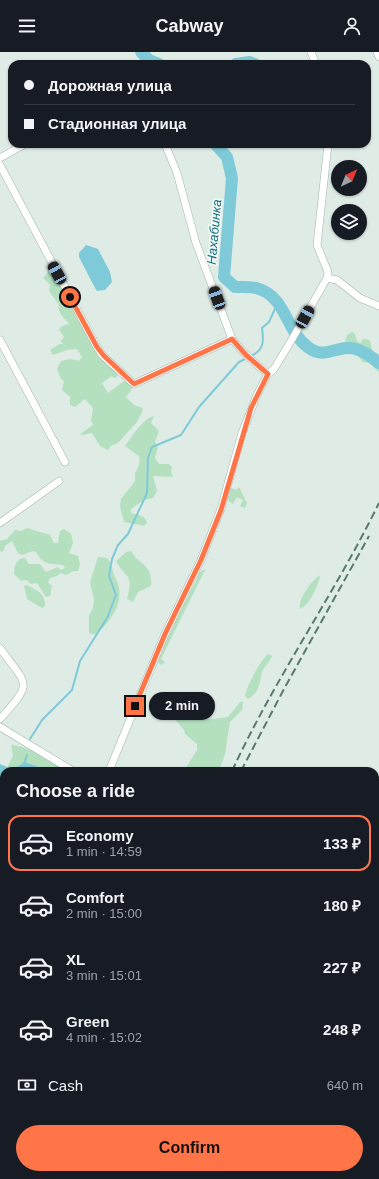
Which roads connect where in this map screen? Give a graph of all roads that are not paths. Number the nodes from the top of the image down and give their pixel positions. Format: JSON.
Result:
{"nodes":[{"id":1,"x":377,"y":52,"type":"edge"},
{"id":2,"x":379,"y":57,"type":"edge"},
{"id":3,"x":18,"y":148,"type":"edge"},
{"id":4,"x":168,"y":148,"type":"edge"},
{"id":5,"x":328,"y":148,"type":"edge"},
{"id":6,"x":0,"y":158,"type":"edge"},
{"id":7,"x":0,"y":165,"type":"edge"},
{"id":8,"x":327,"y":278,"type":"junction"},
{"id":9,"x":379,"y":306,"type":"edge"},
{"id":10,"x":232,"y":339,"type":"junction"},
{"id":11,"x":0,"y":340,"type":"edge"},
{"id":12,"x":268,"y":374,"type":"junction"},
{"id":13,"x":65,"y":462,"type":"dead end"},
{"id":14,"x":59,"y":481,"type":"dead end"},
{"id":15,"x":0,"y":523,"type":"edge"},
{"id":16,"x":0,"y":648,"type":"edge"},
{"id":17,"x":0,"y":719,"type":"edge"},
{"id":18,"x":0,"y":727,"type":"edge"},
{"id":19,"x":66,"y":767,"type":"edge"},
{"id":20,"x":111,"y":767,"type":"edge"}],
"edges":[{"from":1,"to":2,"type":"street"},
{"from":3,"to":6,"type":"street"},
{"from":4,"to":10,"type":"street"},
{"from":5,"to":8,"type":"street"},
{"from":7,"to":10,"type":"street"},
{"from":8,"to":9,"type":"street"},
{"from":8,"to":12,"type":"street"},
{"from":10,"to":12,"type":"street"},
{"from":11,"to":13,"type":"street"},
{"from":12,"to":20,"type":"street"},
{"from":14,"to":15,"type":"street"},
{"from":16,"to":17,"type":"street"},
{"from":18,"to":19,"type":"street"}]}
